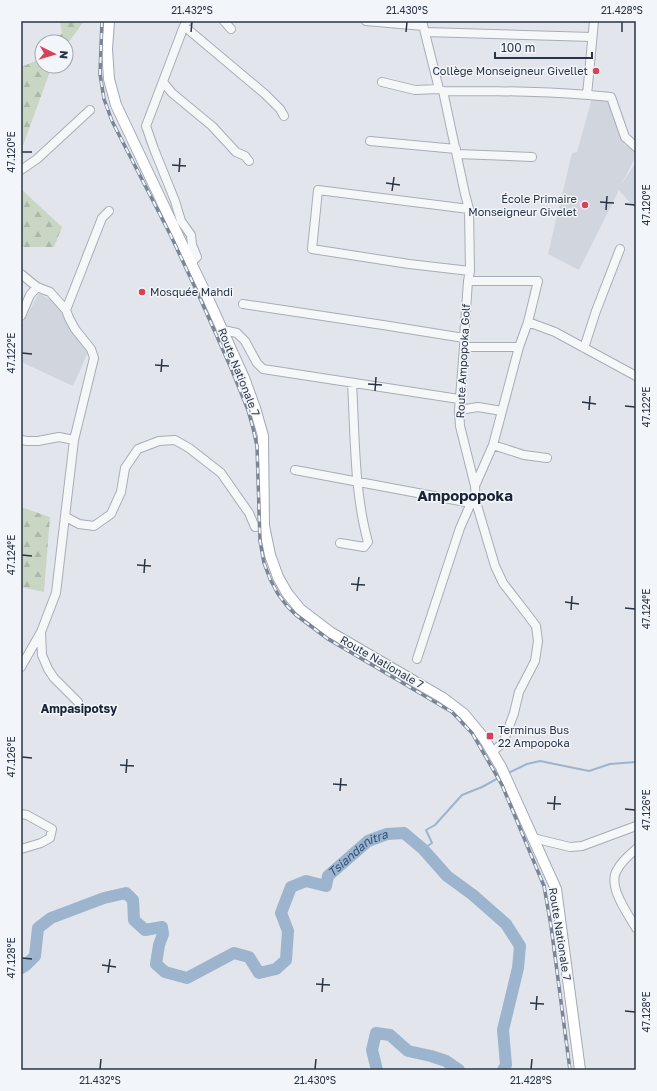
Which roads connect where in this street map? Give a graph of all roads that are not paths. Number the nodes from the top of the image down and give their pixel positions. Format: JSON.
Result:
{"nodes":[{"id":1,"x":109,"y":21,"type":"edge"},
{"id":2,"x":224,"y":21,"type":"edge"},
{"id":3,"x":366,"y":21,"type":"edge"},
{"id":4,"x":594,"y":21,"type":"edge"},
{"id":5,"x":186,"y":23,"type":"edge"},
{"id":6,"x":423,"y":26,"type":"edge"},
{"id":7,"x":231,"y":29,"type":"dead end"},
{"id":8,"x":592,"y":37,"type":"junction"},
{"id":9,"x":163,"y":82,"type":"junction"},
{"id":10,"x":382,"y":82,"type":"dead end"},
{"id":11,"x":441,"y":90,"type":"junction"},
{"id":12,"x":586,"y":95,"type":"junction"},
{"id":13,"x":90,"y":110,"type":"dead end"},
{"id":14,"x":284,"y":116,"type":"dead end"},
{"id":15,"x":370,"y":141,"type":"dead end"},
{"id":16,"x":636,"y":148,"type":"edge"},
{"id":17,"x":456,"y":152,"type":"junction"},
{"id":18,"x":532,"y":157,"type":"dead end"},
{"id":19,"x":249,"y":161,"type":"dead end"},
{"id":20,"x":21,"y":170,"type":"edge"},
{"id":21,"x":470,"y":209,"type":"junction"},
{"id":22,"x":109,"y":211,"type":"dead end"},
{"id":23,"x":620,"y":249,"type":"dead end"},
{"id":24,"x":190,"y":263,"type":"junction"},
{"id":25,"x":470,"y":271,"type":"junction"},
{"id":26,"x":21,"y":274,"type":"edge"},
{"id":27,"x":468,"y":281,"type":"junction"},
{"id":28,"x":37,"y":287,"type":"junction"},
{"id":29,"x":243,"y":304,"type":"dead end"},
{"id":30,"x":66,"y":310,"type":"junction"},
{"id":31,"x":21,"y":316,"type":"edge"},
{"id":32,"x":528,"y":322,"type":"junction"},
{"id":33,"x":223,"y":330,"type":"junction"},
{"id":34,"x":464,"y":342,"type":"junction"},
{"id":35,"x":519,"y":346,"type":"junction"},
{"id":36,"x":584,"y":348,"type":"junction"},
{"id":37,"x":636,"y":376,"type":"edge"},
{"id":38,"x":352,"y":383,"type":"junction"},
{"id":39,"x":459,"y":399,"type":"junction"},
{"id":40,"x":459,"y":410,"type":"junction"},
{"id":41,"x":502,"y":411,"type":"junction"},
{"id":42,"x":21,"y":440,"type":"edge"},
{"id":43,"x":74,"y":440,"type":"junction"},
{"id":44,"x":493,"y":445,"type":"junction"},
{"id":45,"x":547,"y":458,"type":"dead end"},
{"id":46,"x":295,"y":470,"type":"dead end"},
{"id":47,"x":358,"y":482,"type":"junction"},
{"id":48,"x":475,"y":486,"type":"junction"},
{"id":49,"x":474,"y":503,"type":"junction"},
{"id":50,"x":66,"y":516,"type":"junction"},
{"id":51,"x":264,"y":526,"type":"junction"},
{"id":52,"x":340,"y":544,"type":"dead end"},
{"id":53,"x":41,"y":632,"type":"junction"},
{"id":54,"x":417,"y":659,"type":"dead end"},
{"id":55,"x":21,"y":667,"type":"edge"},
{"id":56,"x":78,"y":702,"type":"dead end"},
{"id":57,"x":492,"y":752,"type":"junction"},
{"id":58,"x":21,"y":814,"type":"edge"},
{"id":59,"x":636,"y":826,"type":"edge"},
{"id":60,"x":533,"y":838,"type":"junction"},
{"id":61,"x":21,"y":849,"type":"edge"},
{"id":62,"x":636,"y":849,"type":"edge"},
{"id":63,"x":636,"y":928,"type":"edge"},
{"id":64,"x":580,"y":1070,"type":"edge"}],
"edges":[{"from":1,"to":24,"type":"main road","name":"Route Nationale 7"},
{"from":2,"to":7,"type":"street"},
{"from":3,"to":6,"type":"street"},
{"from":4,"to":8,"type":"street"},
{"from":5,"to":9,"type":"street"},
{"from":5,"to":14,"type":"street"},
{"from":6,"to":8,"type":"street"},
{"from":6,"to":11,"type":"street","name":"Route Ampopoka Golf"},
{"from":8,"to":12,"type":"street"},
{"from":9,"to":19,"type":"street"},
{"from":9,"to":24,"type":"street"},
{"from":10,"to":11,"type":"street"},
{"from":11,"to":12,"type":"street"},
{"from":11,"to":17,"type":"street","name":"Route Ampopoka Golf"},
{"from":12,"to":16,"type":"street"},
{"from":13,"to":20,"type":"street"},
{"from":15,"to":17,"type":"street"},
{"from":17,"to":18,"type":"street"},
{"from":17,"to":21,"type":"street","name":"Route Ampopoka Golf"},
{"from":21,"to":25,"type":"street","name":"Route Ampopoka Golf"},
{"from":21,"to":25,"type":"street"},
{"from":22,"to":30,"type":"street"},
{"from":23,"to":36,"type":"street"},
{"from":24,"to":33,"type":"main road","name":"Route Nationale 7"},
{"from":25,"to":27,"type":"street","name":"Route Ampopoka Golf"},
{"from":26,"to":28,"type":"street"},
{"from":27,"to":32,"type":"street"},
{"from":27,"to":34,"type":"street","name":"Route Ampopoka Golf"},
{"from":28,"to":30,"type":"street"},
{"from":28,"to":31,"type":"street"},
{"from":29,"to":34,"type":"street"},
{"from":30,"to":43,"type":"street"},
{"from":32,"to":35,"type":"street"},
{"from":32,"to":36,"type":"street"},
{"from":33,"to":38,"type":"street"},
{"from":33,"to":51,"type":"main road","name":"Route Nationale 7"},
{"from":34,"to":35,"type":"street"},
{"from":34,"to":39,"type":"street","name":"Route Ampopoka Golf"},
{"from":35,"to":41,"type":"street"},
{"from":36,"to":37,"type":"street"},
{"from":38,"to":39,"type":"street"},
{"from":38,"to":47,"type":"street"},
{"from":39,"to":40,"type":"street","name":"Route Ampopoka Golf"},
{"from":40,"to":41,"type":"street"},
{"from":40,"to":48,"type":"street","name":"Route Ampopoka Golf"},
{"from":41,"to":44,"type":"street"},
{"from":42,"to":43,"type":"street"},
{"from":43,"to":50,"type":"street"},
{"from":44,"to":45,"type":"street"},
{"from":44,"to":48,"type":"street"},
{"from":46,"to":47,"type":"street"},
{"from":47,"to":49,"type":"street"},
{"from":47,"to":52,"type":"street"},
{"from":48,"to":49,"type":"street","name":"Route Ampopoka Golf"},
{"from":49,"to":54,"type":"street"},
{"from":49,"to":57,"type":"street","name":"Route Ampopoka Golf"},
{"from":50,"to":51,"type":"street"},
{"from":50,"to":53,"type":"street"},
{"from":51,"to":57,"type":"main road","name":"Route Nationale 7"},
{"from":53,"to":55,"type":"street"},
{"from":53,"to":56,"type":"street"},
{"from":57,"to":60,"type":"main road","name":"Route Nationale 7"},
{"from":58,"to":61,"type":"street"},
{"from":59,"to":60,"type":"street"},
{"from":60,"to":64,"type":"main road","name":"Route Nationale 7"},
{"from":62,"to":63,"type":"street"}]}
